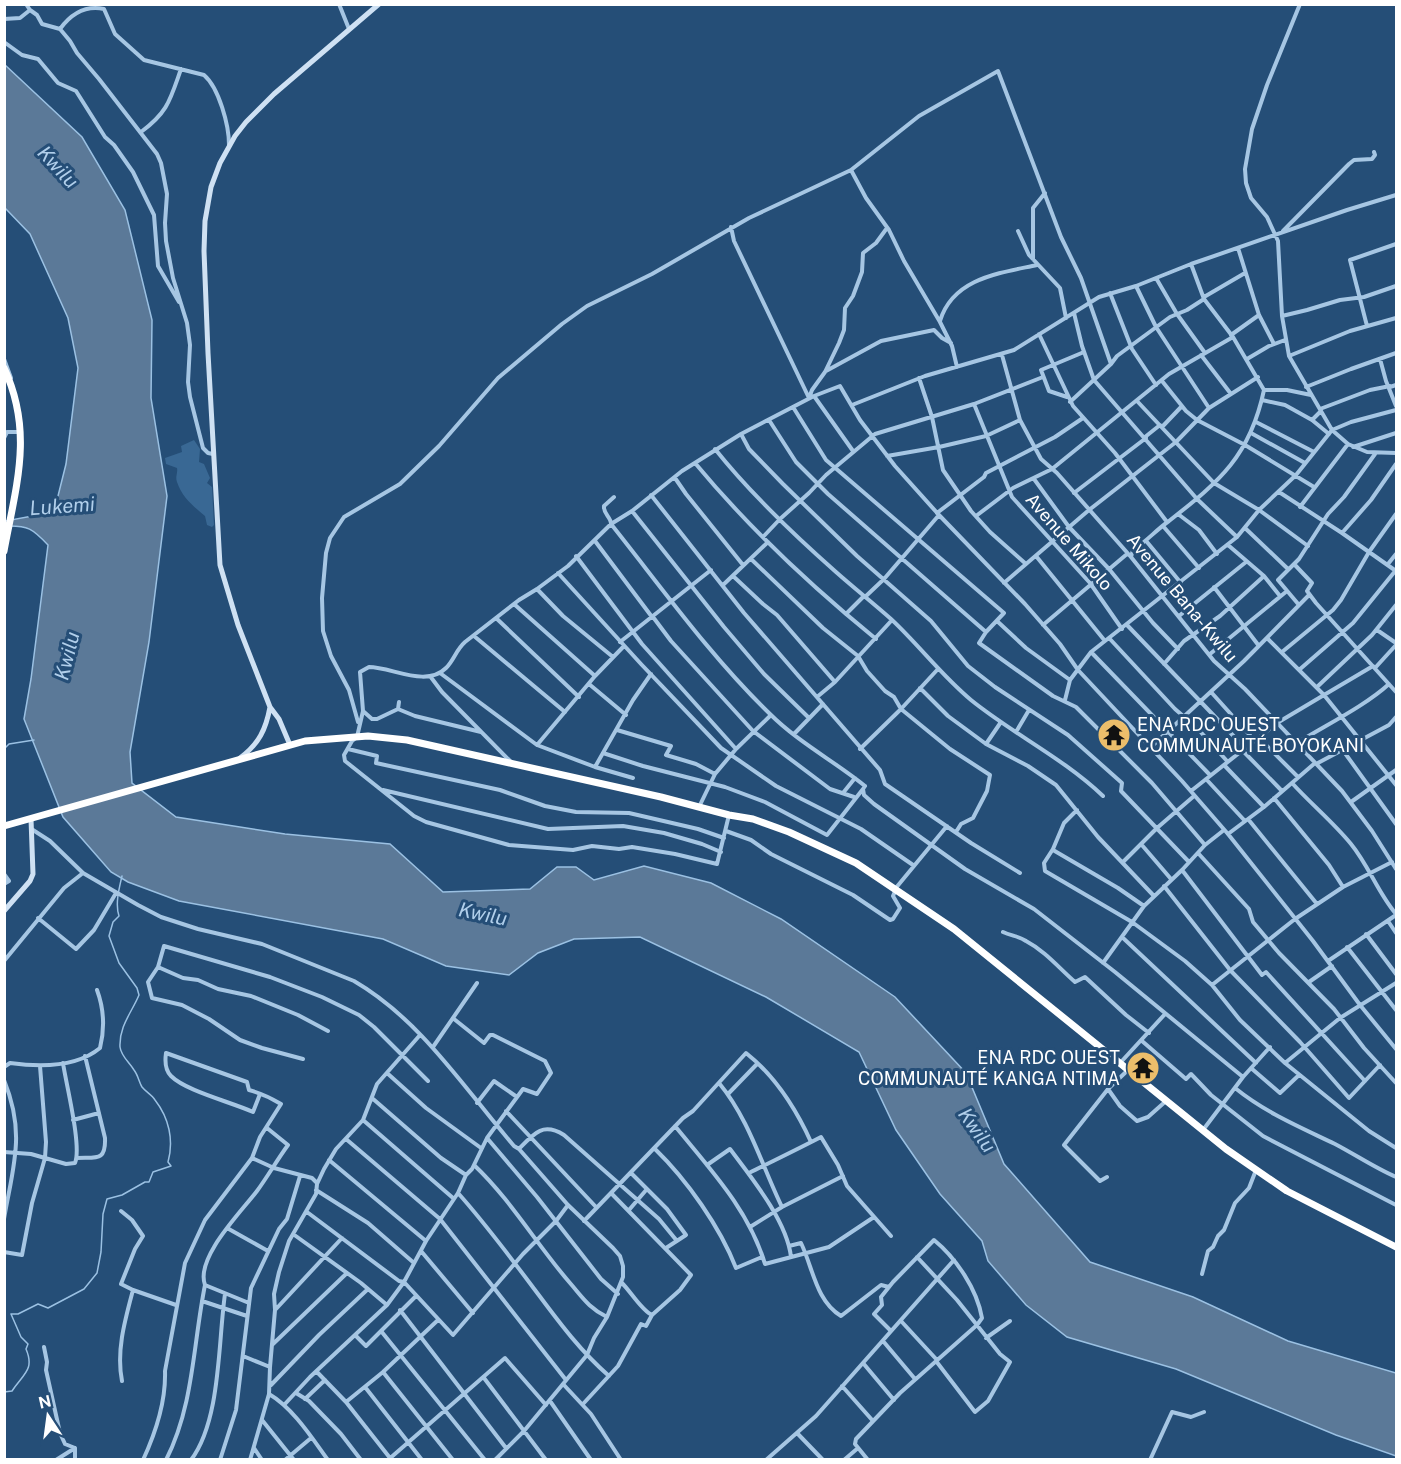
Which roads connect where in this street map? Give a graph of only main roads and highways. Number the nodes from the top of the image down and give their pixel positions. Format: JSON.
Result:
{"nodes":[{"id":1,"x":379,"y":4,"type":"edge"},
{"id":2,"x":4,"y":368,"type":"edge"},
{"id":3,"x":6,"y":539,"type":"edge"},
{"id":4,"x":4,"y":551,"type":"edge"},
{"id":5,"x":270,"y":707,"type":"junction"},
{"id":6,"x":290,"y":746,"type":"junction"},
{"id":7,"x":238,"y":760,"type":"junction"},
{"id":8,"x":31,"y":819,"type":"junction"},
{"id":9,"x":4,"y":826,"type":"edge"},
{"id":10,"x":4,"y":911,"type":"edge"},
{"id":11,"x":1396,"y":1247,"type":"edge"}],
"edges":[{"from":1,"to":5,"type":"main road"},
{"from":2,"to":3,"type":"highway"},
{"from":3,"to":4,"type":"highway"},
{"from":5,"to":6,"type":"main road"},
{"from":5,"to":7,"type":"main road"},
{"from":6,"to":7,"type":"highway"},
{"from":6,"to":11,"type":"highway"},
{"from":7,"to":8,"type":"highway"},
{"from":8,"to":9,"type":"highway"},
{"from":8,"to":10,"type":"main road"}]}
